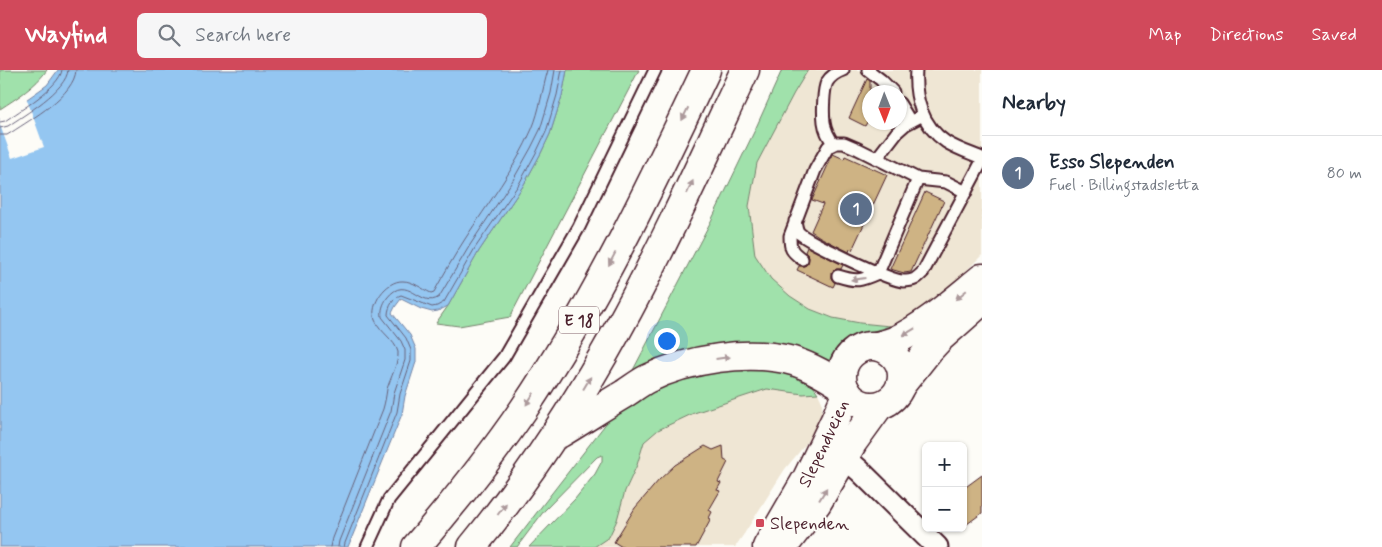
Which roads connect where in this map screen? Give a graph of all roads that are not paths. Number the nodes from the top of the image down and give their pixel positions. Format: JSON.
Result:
{"nodes":[{"id":1,"x":655,"y":70,"type":"edge"},
{"id":2,"x":706,"y":70,"type":"edge"},
{"id":3,"x":745,"y":70,"type":"edge"},
{"id":4,"x":842,"y":70,"type":"edge"},
{"id":5,"x":868,"y":70,"type":"edge"},
{"id":6,"x":916,"y":70,"type":"edge"},
{"id":7,"x":886,"y":85,"type":"edge"},
{"id":8,"x":907,"y":116,"type":"edge"},
{"id":9,"x":923,"y":116,"type":"junction"},
{"id":10,"x":910,"y":121,"type":"junction"},
{"id":11,"x":834,"y":144,"type":"junction"},
{"id":12,"x":877,"y":158,"type":"junction"},
{"id":13,"x":982,"y":159,"type":"edge"},
{"id":14,"x":918,"y":180,"type":"junction"},
{"id":15,"x":966,"y":192,"type":"junction"},
{"id":16,"x":795,"y":221,"type":"junction"},
{"id":17,"x":802,"y":259,"type":"dead end"},
{"id":18,"x":878,"y":273,"type":"junction"},
{"id":19,"x":838,"y":276,"type":"dead end"},
{"id":20,"x":982,"y":278,"type":"edge"},
{"id":21,"x":982,"y":301,"type":"edge"},
{"id":22,"x":876,"y":346,"type":"junction"},
{"id":23,"x":901,"y":385,"type":"junction"},
{"id":24,"x":845,"y":390,"type":"junction"},
{"id":25,"x":879,"y":406,"type":"junction"},
{"id":26,"x":552,"y":439,"type":"junction"},
{"id":27,"x":844,"y":457,"type":"junction"},
{"id":28,"x":367,"y":547,"type":"edge"},
{"id":29,"x":416,"y":547,"type":"edge"},
{"id":30,"x":472,"y":547,"type":"edge"},
{"id":31,"x":767,"y":547,"type":"edge"},
{"id":32,"x":784,"y":547,"type":"edge"},
{"id":33,"x":937,"y":547,"type":"edge"}],
"edges":[{"from":1,"to":28,"type":"lane"},
{"from":2,"to":29,"type":"main road","number":"E 18","one_way":true},
{"from":26,"to":3,"type":"main road","number":"E 18","one_way":true},
{"from":4,"to":11,"type":"lane"},
{"from":5,"to":7,"type":"lane"},
{"from":6,"to":9,"type":"lane"},
{"from":8,"to":10,"type":"lane"},
{"from":9,"to":10,"type":"lane"},
{"from":9,"to":13,"type":"lane"},
{"from":10,"to":12,"type":"lane"},
{"from":11,"to":12,"type":"lane"},
{"from":11,"to":16,"type":"lane"},
{"from":12,"to":14,"type":"lane"},
{"from":13,"to":15,"type":"lane"},
{"from":14,"to":15,"type":"lane"},
{"from":14,"to":18,"type":"lane"},
{"from":15,"to":18,"type":"lane"},
{"from":16,"to":17,"type":"lane"},
{"from":16,"to":18,"type":"lane"},
{"from":18,"to":19,"type":"lane","one_way":true},
{"from":20,"to":22,"type":"main road","one_way":true},
{"from":21,"to":23,"type":"main road"},
{"from":22,"to":23,"type":"main road"},
{"from":22,"to":24,"type":"main road"},
{"from":23,"to":25,"type":"main road"},
{"from":24,"to":25,"type":"main road"},
{"from":26,"to":24,"type":"main road","number":"E 18","one_way":true},
{"from":24,"to":31,"type":"main road","name":"Slependveien"},
{"from":25,"to":27,"type":"main road","name":"Slependveien"},
{"from":30,"to":26,"type":"main road","number":"E 18","one_way":true},
{"from":32,"to":27,"type":"main road","name":"Slependveien","one_way":true},
{"from":27,"to":33,"type":"street"}]}
